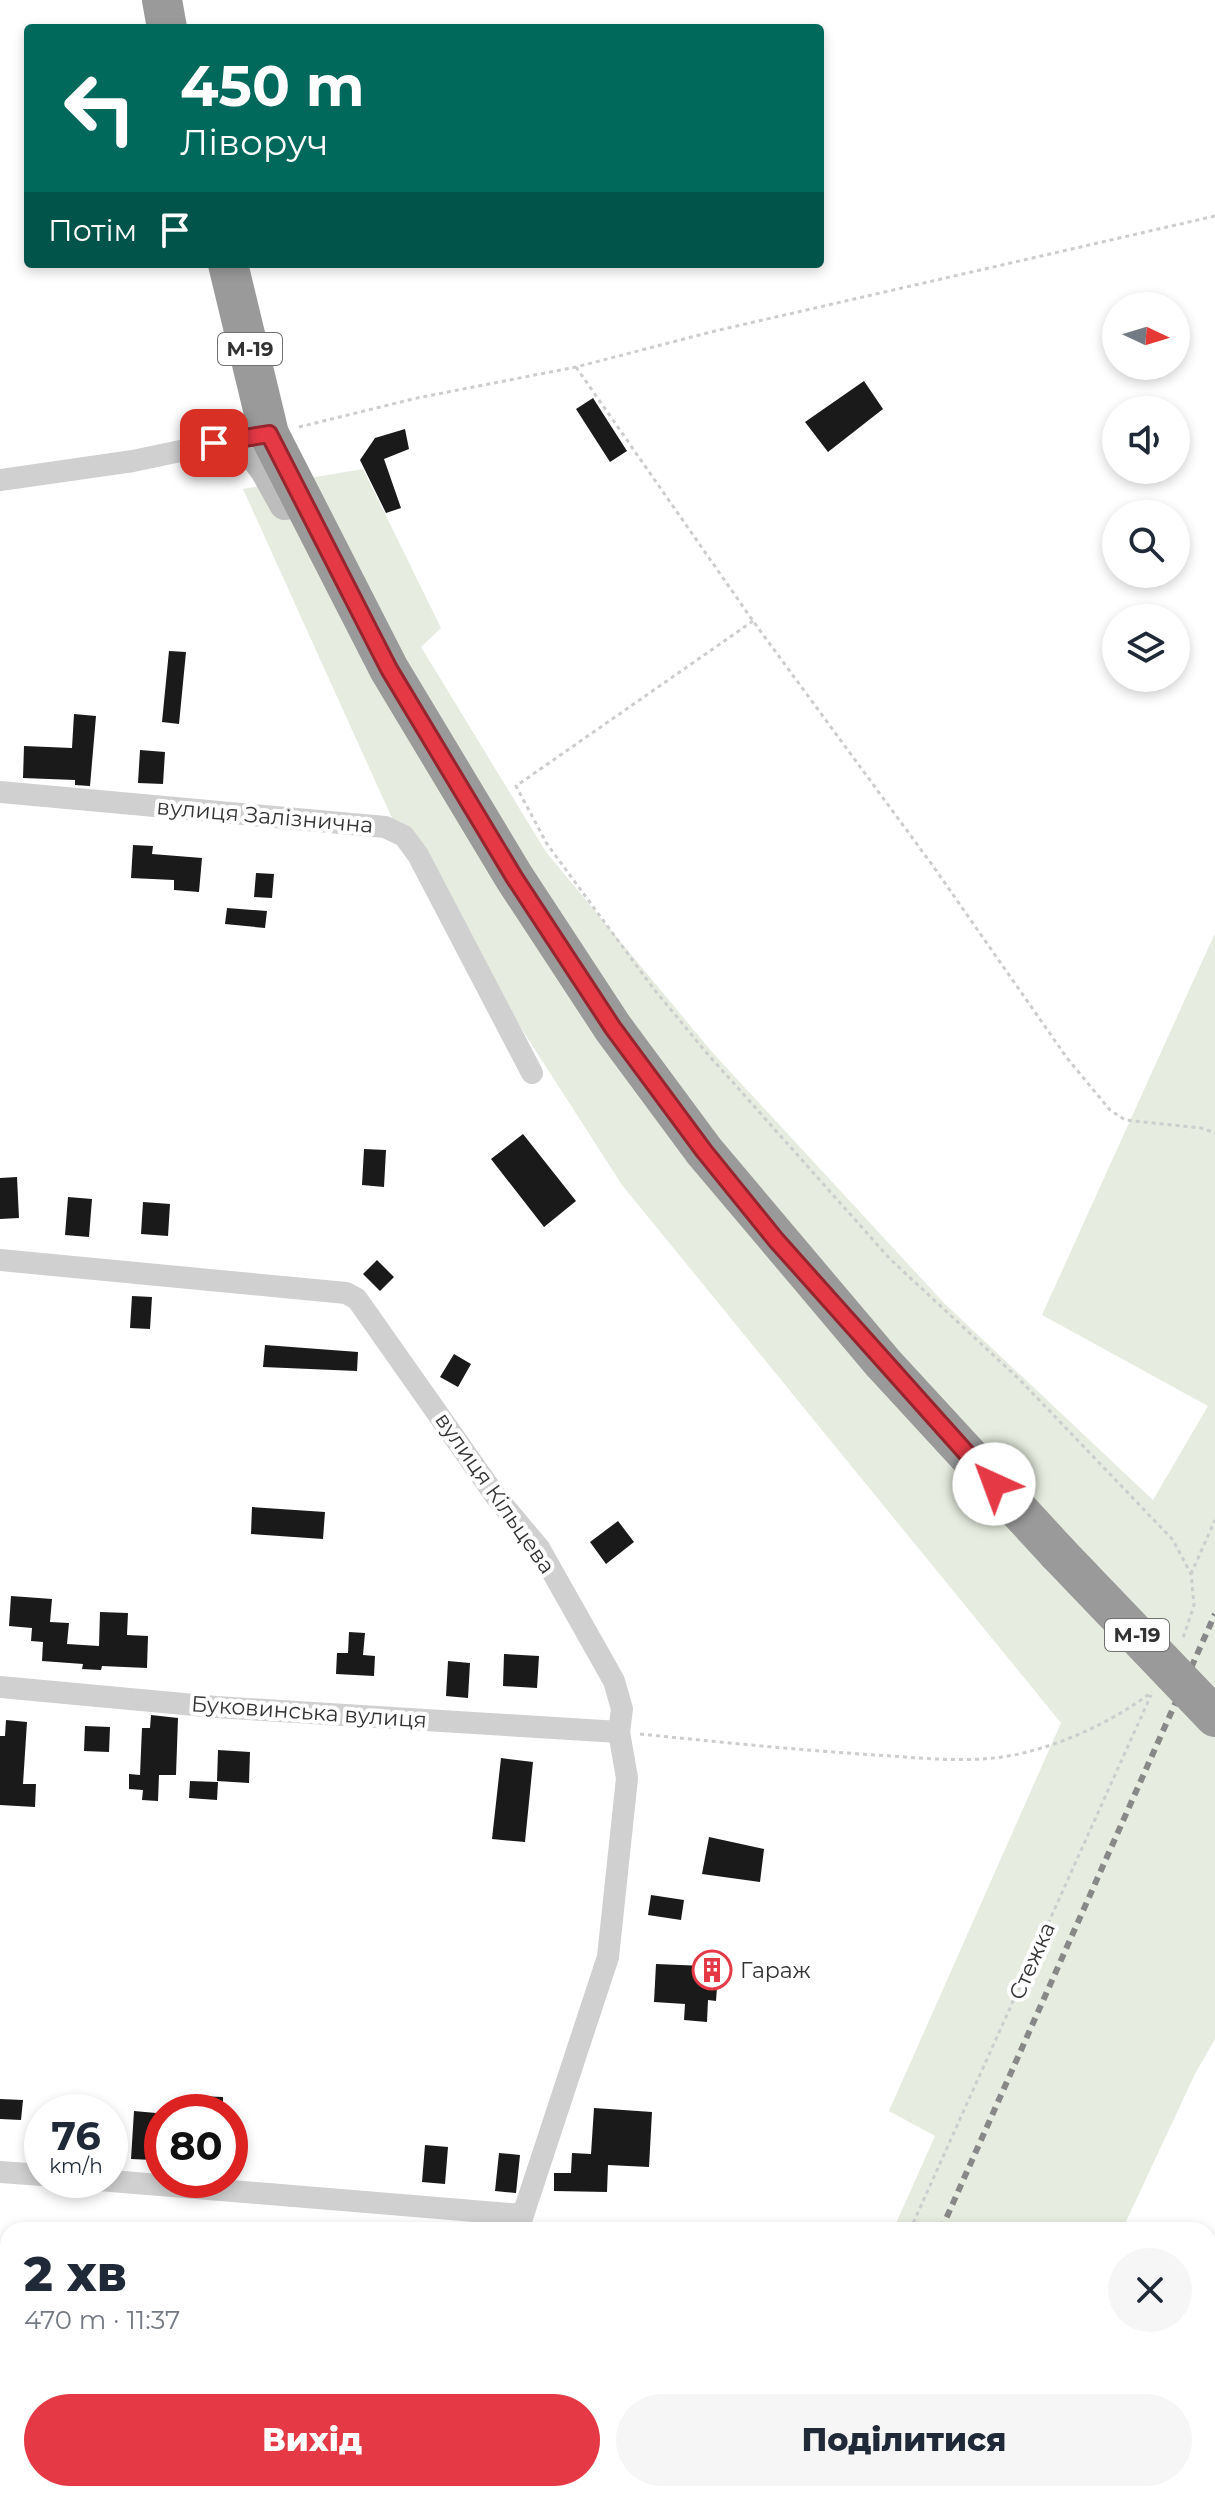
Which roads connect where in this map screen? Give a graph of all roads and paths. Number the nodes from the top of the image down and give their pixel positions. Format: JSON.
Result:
{"nodes":[{"id":1,"x":162,"y":0,"type":"edge"},
{"id":2,"x":166,"y":24,"type":"edge"},
{"id":3,"x":1215,"y":216,"type":"edge"},
{"id":4,"x":229,"y":268,"type":"edge"},
{"id":5,"x":576,"y":367,"type":"junction"},
{"id":6,"x":255,"y":435,"type":"junction"},
{"id":7,"x":0,"y":480,"type":"edge"},
{"id":8,"x":0,"y":792,"type":"edge"},
{"id":9,"x":532,"y":1073,"type":"dead end"},
{"id":10,"x":1215,"y":1133,"type":"edge"},
{"id":11,"x":0,"y":1260,"type":"edge"},
{"id":12,"x":1215,"y":1520,"type":"edge"},
{"id":13,"x":1191,"y":1574,"type":"dead end"},
{"id":14,"x":0,"y":1687,"type":"edge"},
{"id":15,"x":1152,"y":1692,"type":"dead end"},
{"id":16,"x":1215,"y":1717,"type":"edge"},
{"id":17,"x":619,"y":1732,"type":"junction"},
{"id":18,"x":0,"y":2172,"type":"edge"},
{"id":19,"x":24,"y":2174,"type":"edge"},
{"id":20,"x":128,"y":2183,"type":"edge"},
{"id":21,"x":511,"y":2222,"type":"edge"},
{"id":22,"x":521,"y":2222,"type":"edge"},
{"id":23,"x":914,"y":2222,"type":"edge"}],
"edges":[{"from":1,"to":2,"type":"highway"},
{"from":3,"to":5,"type":"path"},
{"from":4,"to":6,"type":"highway","number":"М-19"},
{"from":5,"to":6,"type":"path"},
{"from":5,"to":10,"type":"path"},
{"from":6,"to":7,"type":"street"},
{"from":6,"to":16,"type":"highway","number":"М-19","bridge":true},
{"from":8,"to":9,"type":"street","name":"вулиця Залізнична"},
{"from":11,"to":17,"type":"street","name":"вулиця Кільцева"},
{"from":12,"to":13,"type":"path"},
{"from":14,"to":17,"type":"street","name":"Буковинська вулиця"},
{"from":15,"to":23,"type":"path","name":"Стежка"},
{"from":17,"to":22,"type":"street","name":"вулиця Кільцева"},
{"from":18,"to":19,"type":"street"},
{"from":20,"to":21,"type":"street"}]}
